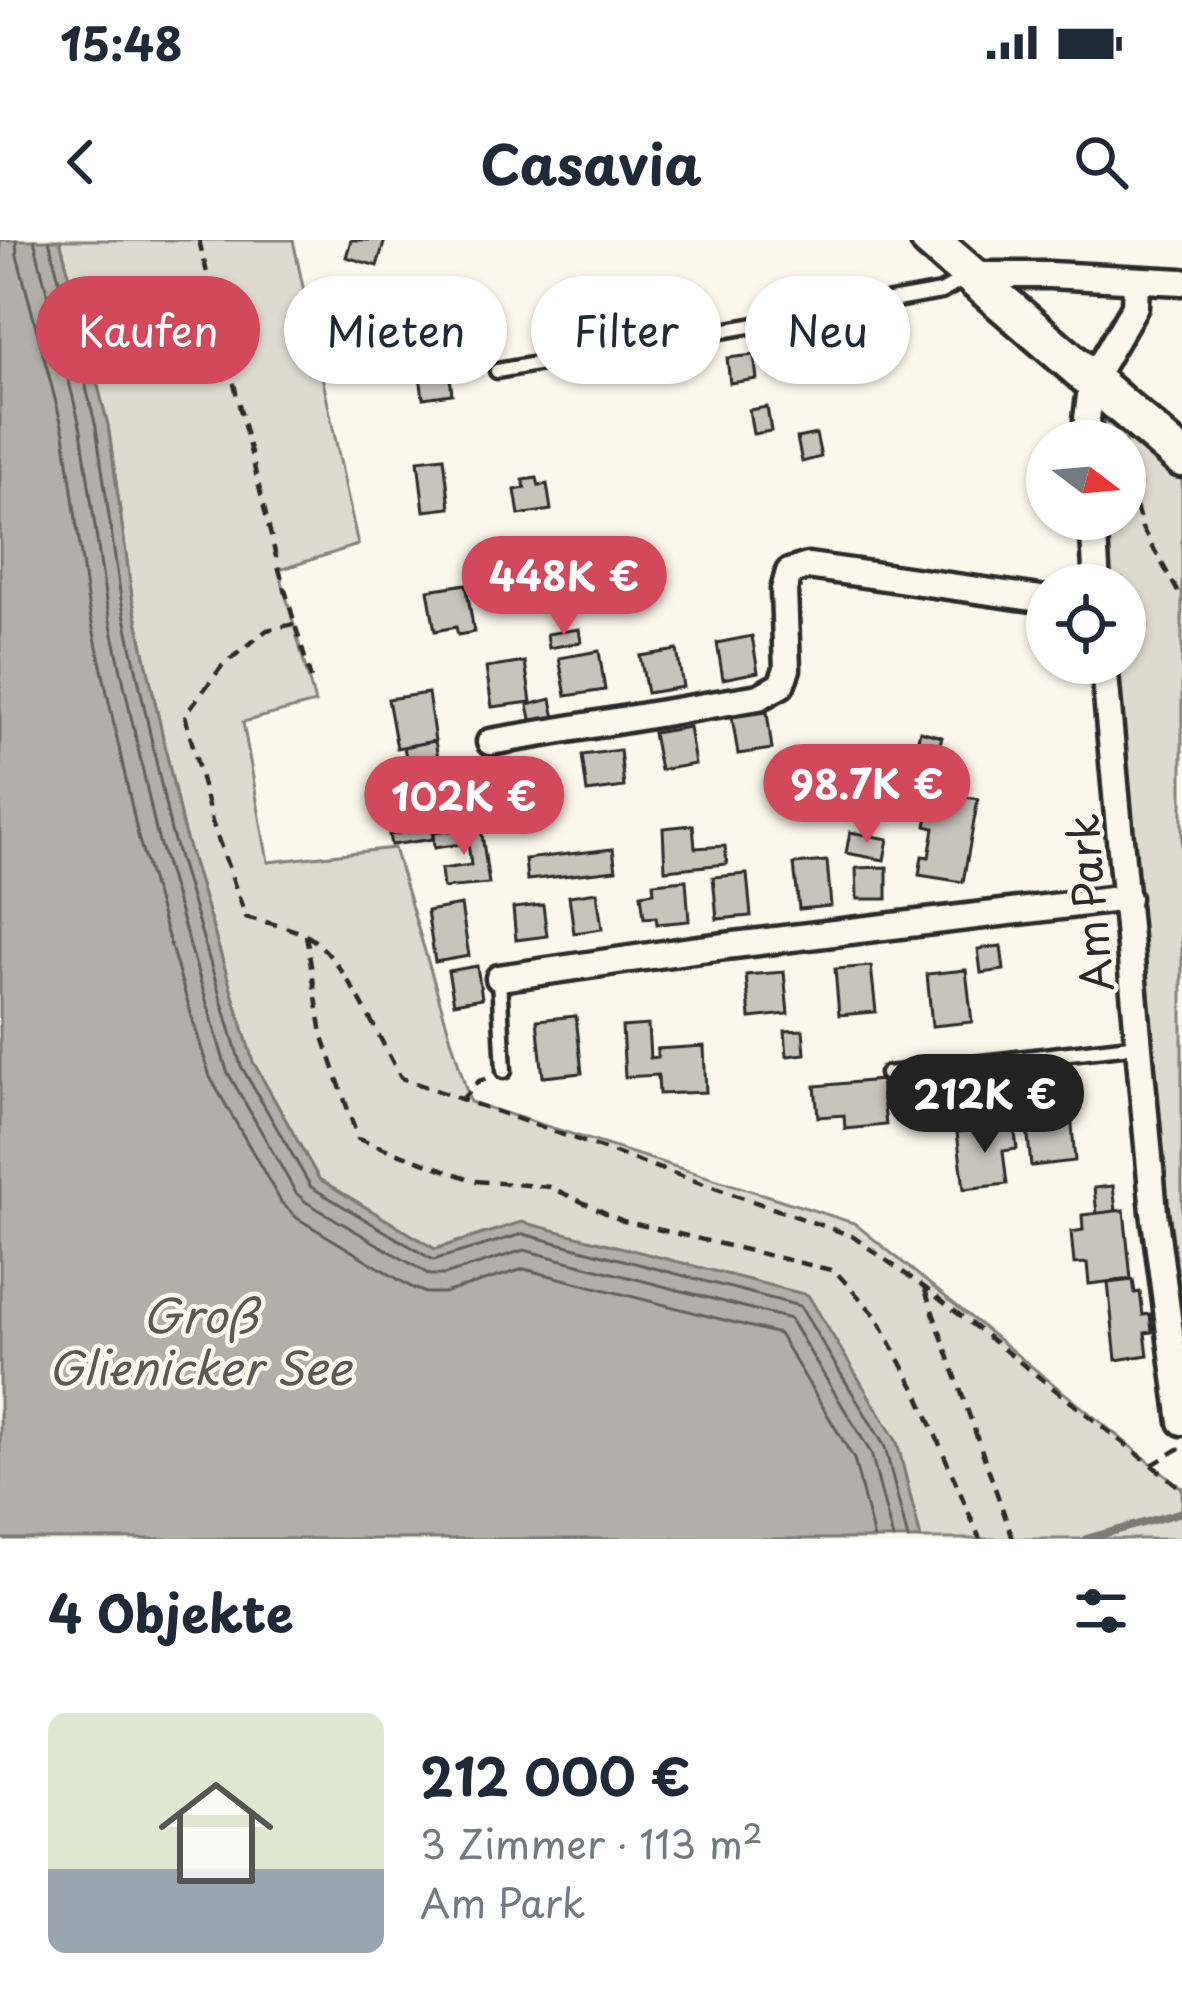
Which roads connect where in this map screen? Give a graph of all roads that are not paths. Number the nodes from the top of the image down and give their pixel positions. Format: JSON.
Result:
{"nodes":[{"id":1,"x":930,"y":240,"type":"edge"},
{"id":2,"x":970,"y":275,"type":"junction"},
{"id":3,"x":1136,"y":280,"type":"junction"},
{"id":4,"x":1182,"y":282,"type":"edge"},
{"id":5,"x":507,"y":369,"type":"edge"},
{"id":6,"x":1092,"y":380,"type":"junction"},
{"id":7,"x":1087,"y":420,"type":"edge"},
{"id":8,"x":1182,"y":458,"type":"edge"},
{"id":9,"x":1026,"y":596,"type":"edge"},
{"id":10,"x":1106,"y":684,"type":"edge"},
{"id":11,"x":490,"y":742,"type":"dead end"},
{"id":12,"x":1127,"y":898,"type":"junction"},
{"id":13,"x":499,"y":978,"type":"joint"},
{"id":14,"x":1140,"y":1044,"type":"junction"},
{"id":15,"x":504,"y":1071,"type":"road end"},
{"id":16,"x":887,"y":1074,"type":"dead end"},
{"id":17,"x":1182,"y":1422,"type":"edge"}],
"edges":[{"from":1,"to":2,"type":"main road"},
{"from":2,"to":3,"type":"street"},
{"from":2,"to":5,"type":"lane"},
{"from":2,"to":6,"type":"main road"},
{"from":3,"to":4,"type":"street"},
{"from":3,"to":6,"type":"street"},
{"from":6,"to":7,"type":"street"},
{"from":6,"to":8,"type":"main road"},
{"from":9,"to":11,"type":"street"},
{"from":10,"to":12,"type":"street","name":"Am Park"},
{"from":12,"to":13,"type":"street"},
{"from":12,"to":14,"type":"street","name":"Am Park"},
{"from":13,"to":15,"type":"lane"},
{"from":14,"to":16,"type":"lane"},
{"from":14,"to":17,"type":"street","name":"Am Park"}]}
